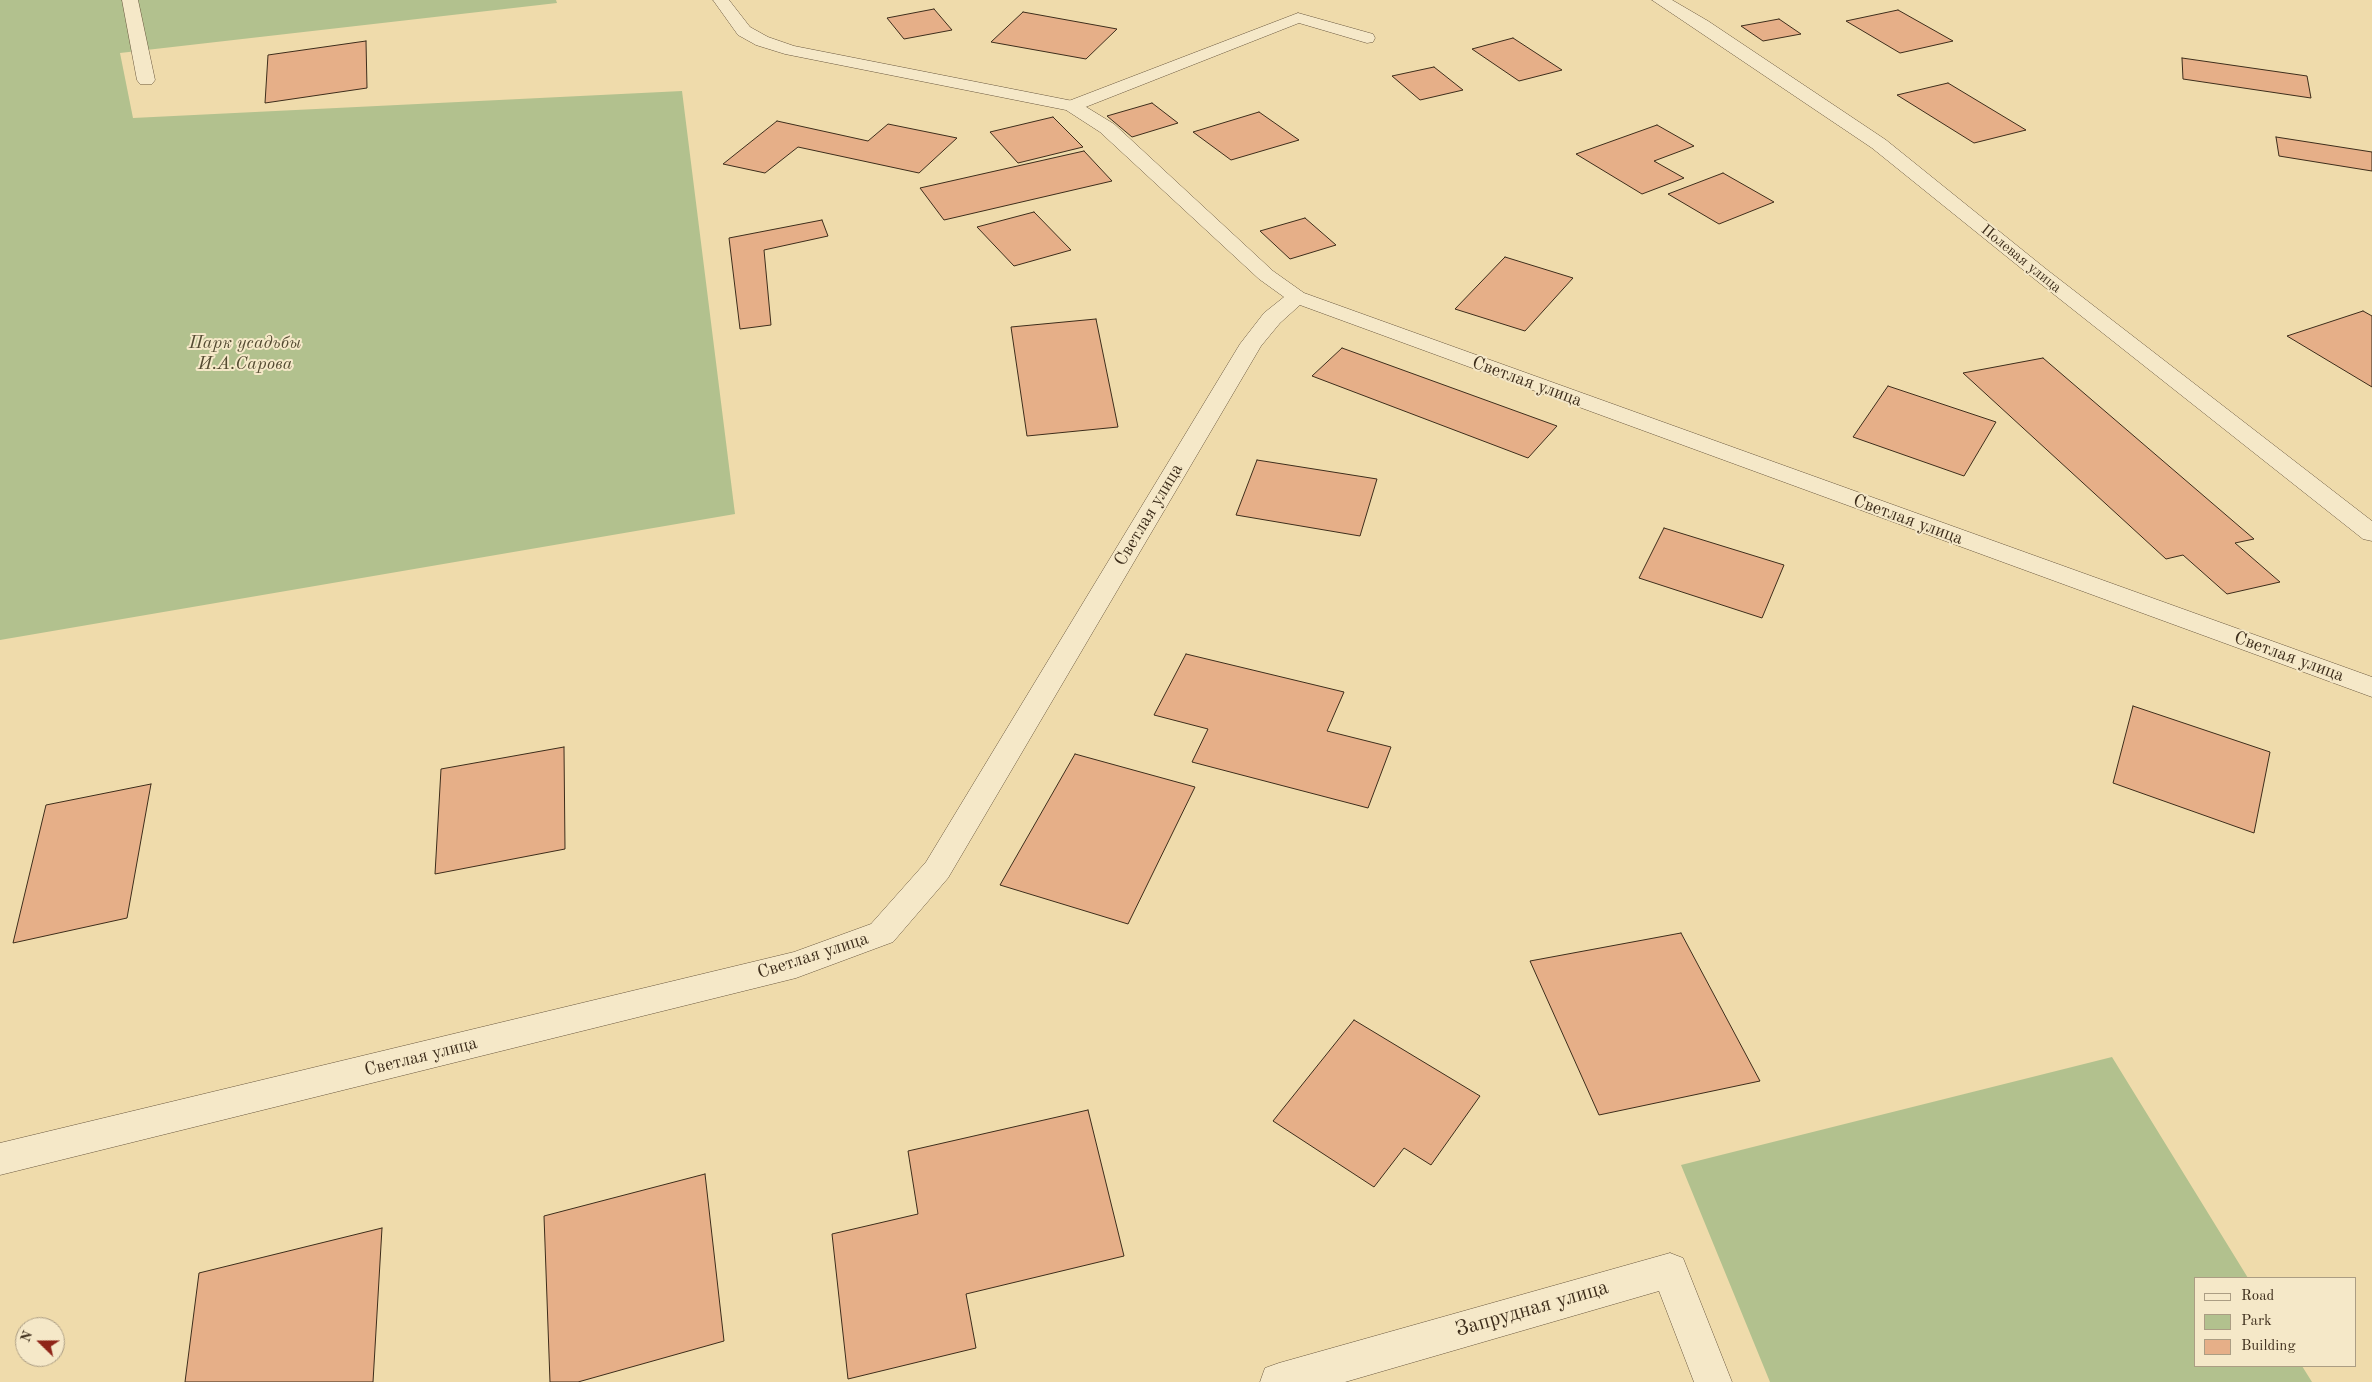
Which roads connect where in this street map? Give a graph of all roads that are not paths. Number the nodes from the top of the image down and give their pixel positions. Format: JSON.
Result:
{"nodes":[{"id":1,"x":130,"y":0,"type":"edge"},
{"id":2,"x":721,"y":0,"type":"edge"},
{"id":3,"x":1660,"y":0,"type":"edge"},
{"id":4,"x":1368,"y":38,"type":"dead end"},
{"id":5,"x":146,"y":80,"type":"dead end"},
{"id":6,"x":1072,"y":106,"type":"junction"},
{"id":7,"x":1297,"y":298,"type":"junction"},
{"id":8,"x":2372,"y":532,"type":"edge"},
{"id":9,"x":2372,"y":687,"type":"edge"},
{"id":10,"x":0,"y":1159,"type":"edge"},
{"id":11,"x":1279,"y":1382,"type":"edge"},
{"id":12,"x":1713,"y":1382,"type":"edge"}],
"edges":[{"from":1,"to":5,"type":"street"},
{"from":2,"to":6,"type":"street"},
{"from":3,"to":8,"type":"street","name":"Полевая улица"},
{"from":4,"to":6,"type":"street"},
{"from":6,"to":7,"type":"street"},
{"from":7,"to":9,"type":"street","name":"Светлая улица"},
{"from":7,"to":10,"type":"street","name":"Светлая улица"},
{"from":11,"to":12,"type":"street","name":"Запрудная улица"}]}
